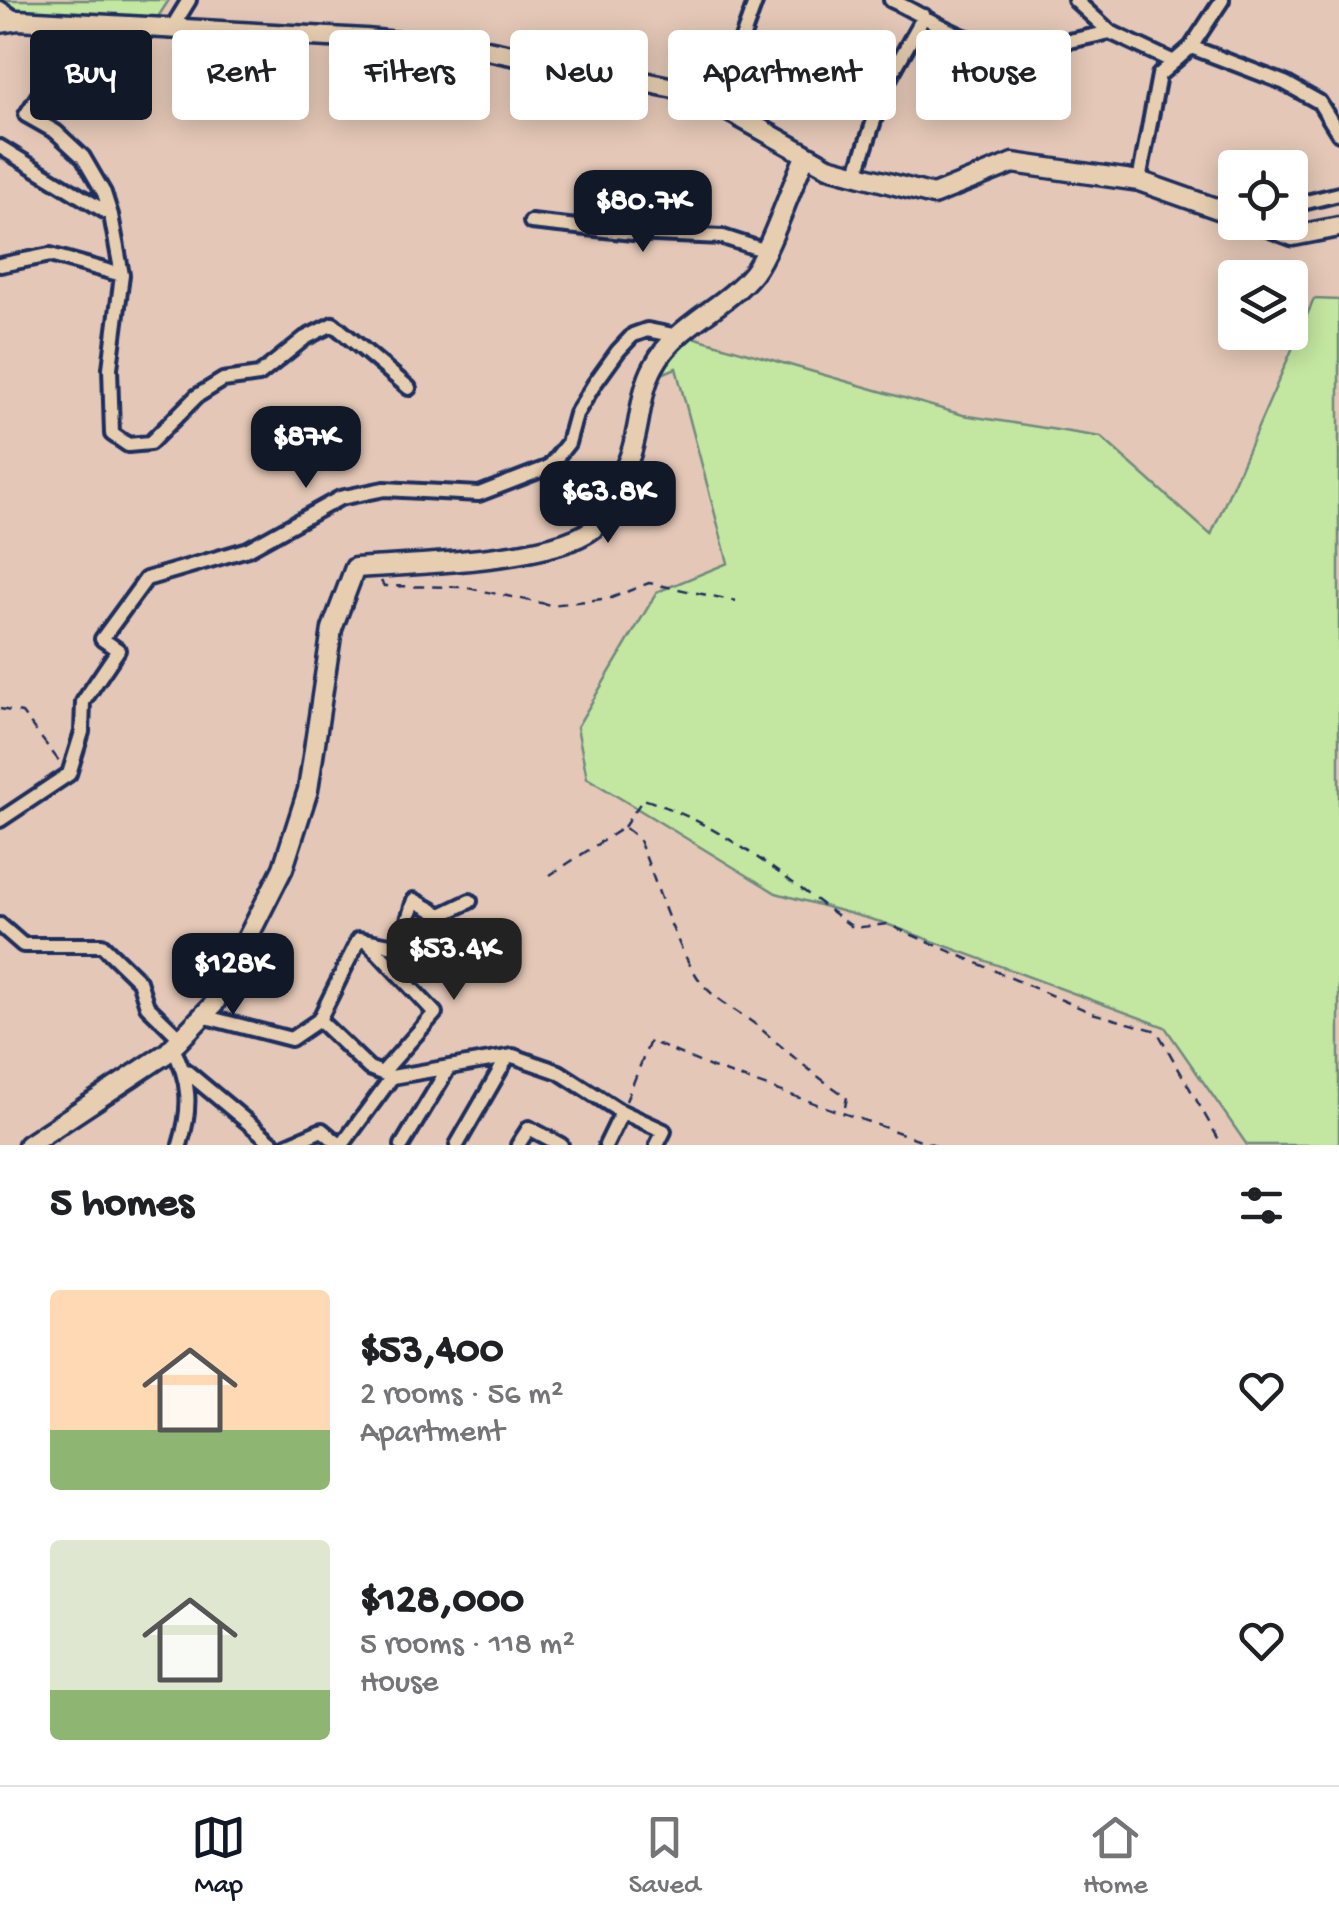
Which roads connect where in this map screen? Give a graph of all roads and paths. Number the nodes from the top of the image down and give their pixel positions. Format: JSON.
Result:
{"nodes":[{"id":1,"x":189,"y":0,"type":"edge"},
{"id":2,"x":756,"y":0,"type":"edge"},
{"id":3,"x":890,"y":0,"type":"edge"},
{"id":4,"x":1075,"y":0,"type":"edge"},
{"id":5,"x":1222,"y":0,"type":"edge"},
{"id":6,"x":0,"y":8,"type":"edge"},
{"id":7,"x":924,"y":16,"type":"junction"},
{"id":8,"x":9,"y":22,"type":"edge"},
{"id":9,"x":83,"y":25,"type":"junction"},
{"id":10,"x":745,"y":30,"type":"edge"},
{"id":11,"x":170,"y":31,"type":"junction"},
{"id":12,"x":1110,"y":32,"type":"junction"},
{"id":13,"x":1191,"y":47,"type":"junction"},
{"id":14,"x":1174,"y":62,"type":"junction"},
{"id":15,"x":668,"y":87,"type":"edge"},
{"id":16,"x":744,"y":120,"type":"edge"},
{"id":17,"x":1339,"y":134,"type":"edge"},
{"id":18,"x":0,"y":147,"type":"edge"},
{"id":19,"x":806,"y":155,"type":"junction"},
{"id":20,"x":856,"y":175,"type":"junction"},
{"id":21,"x":1139,"y":181,"type":"junction"},
{"id":22,"x":1339,"y":194,"type":"edge"},
{"id":23,"x":1308,"y":202,"type":"edge"},
{"id":24,"x":1218,"y":209,"type":"edge"},
{"id":25,"x":110,"y":214,"type":"junction"},
{"id":26,"x":531,"y":222,"type":"dead end"},
{"id":27,"x":1339,"y":227,"type":"edge"},
{"id":28,"x":1308,"y":233,"type":"edge"},
{"id":29,"x":764,"y":250,"type":"junction"},
{"id":30,"x":0,"y":264,"type":"edge"},
{"id":31,"x":122,"y":274,"type":"junction"},
{"id":32,"x":678,"y":336,"type":"junction"},
{"id":33,"x":409,"y":388,"type":"dead end"},
{"id":34,"x":374,"y":567,"type":"junction"},
{"id":35,"x":736,"y":600,"type":"dead end"},
{"id":36,"x":0,"y":708,"type":"edge"},
{"id":37,"x":70,"y":774,"type":"junction"},
{"id":38,"x":0,"y":820,"type":"edge"},
{"id":39,"x":624,"y":827,"type":"junction"},
{"id":40,"x":550,"y":875,"type":"dead end"},
{"id":41,"x":470,"y":901,"type":"dead end"},
{"id":42,"x":0,"y":924,"type":"edge"},
{"id":43,"x":367,"y":940,"type":"junction"},
{"id":44,"x":202,"y":1016,"type":"junction"},
{"id":45,"x":319,"y":1020,"type":"junction"},
{"id":46,"x":176,"y":1043,"type":"junction"},
{"id":47,"x":507,"y":1058,"type":"junction"},
{"id":48,"x":449,"y":1067,"type":"junction"},
{"id":49,"x":186,"y":1071,"type":"junction"},
{"id":50,"x":387,"y":1075,"type":"junction"},
{"id":51,"x":622,"y":1112,"type":"junction"},
{"id":52,"x":844,"y":1112,"type":"junction"},
{"id":53,"x":28,"y":1145,"type":"edge"},
{"id":54,"x":180,"y":1145,"type":"edge"},
{"id":55,"x":274,"y":1145,"type":"edge"},
{"id":56,"x":287,"y":1145,"type":"edge"},
{"id":57,"x":341,"y":1145,"type":"edge"},
{"id":58,"x":402,"y":1145,"type":"edge"},
{"id":59,"x":457,"y":1145,"type":"edge"},
{"id":60,"x":518,"y":1145,"type":"edge"},
{"id":61,"x":561,"y":1145,"type":"edge"},
{"id":62,"x":606,"y":1145,"type":"edge"},
{"id":63,"x":657,"y":1145,"type":"edge"},
{"id":64,"x":935,"y":1145,"type":"edge"},
{"id":65,"x":1222,"y":1145,"type":"edge"}],
"edges":[{"from":1,"to":11,"type":"street"},
{"from":2,"to":10,"type":"street"},
{"from":3,"to":7,"type":"street"},
{"from":4,"to":12,"type":"street"},
{"from":5,"to":13,"type":"street"},
{"from":6,"to":8,"type":"street"},
{"from":7,"to":12,"type":"street"},
{"from":7,"to":20,"type":"street"},
{"from":8,"to":9,"type":"street"},
{"from":9,"to":11,"type":"street"},
{"from":9,"to":25,"type":"street"},
{"from":11,"to":15,"type":"street"},
{"from":12,"to":14,"type":"street"},
{"from":13,"to":14,"type":"street"},
{"from":13,"to":17,"type":"street"},
{"from":14,"to":21,"type":"street"},
{"from":16,"to":19,"type":"street"},
{"from":18,"to":25,"type":"street"},
{"from":19,"to":20,"type":"street"},
{"from":19,"to":29,"type":"street"},
{"from":20,"to":21,"type":"street"},
{"from":21,"to":24,"type":"street"},
{"from":22,"to":23,"type":"street"},
{"from":25,"to":31,"type":"street"},
{"from":26,"to":29,"type":"street"},
{"from":27,"to":28,"type":"street"},
{"from":29,"to":32,"type":"street"},
{"from":30,"to":31,"type":"street"},
{"from":31,"to":33,"type":"street"},
{"from":32,"to":34,"type":"street"},
{"from":32,"to":37,"type":"street"},
{"from":34,"to":35,"type":"path"},
{"from":34,"to":44,"type":"street"},
{"from":36,"to":37,"type":"path"},
{"from":37,"to":38,"type":"street"},
{"from":39,"to":40,"type":"path"},
{"from":39,"to":52,"type":"path"},
{"from":39,"to":65,"type":"path"},
{"from":41,"to":43,"type":"street"},
{"from":42,"to":46,"type":"street"},
{"from":43,"to":45,"type":"street"},
{"from":43,"to":50,"type":"street"},
{"from":44,"to":45,"type":"street"},
{"from":44,"to":46,"type":"street"},
{"from":45,"to":50,"type":"street"},
{"from":46,"to":49,"type":"street"},
{"from":46,"to":53,"type":"street"},
{"from":47,"to":48,"type":"street"},
{"from":47,"to":51,"type":"street"},
{"from":47,"to":59,"type":"street"},
{"from":48,"to":50,"type":"street"},
{"from":48,"to":58,"type":"street"},
{"from":49,"to":54,"type":"street"},
{"from":49,"to":55,"type":"street"},
{"from":50,"to":57,"type":"street"},
{"from":51,"to":52,"type":"path"},
{"from":51,"to":62,"type":"street"},
{"from":51,"to":63,"type":"street"},
{"from":52,"to":64,"type":"path"},
{"from":56,"to":57,"type":"street"},
{"from":60,"to":61,"type":"street"}]}
